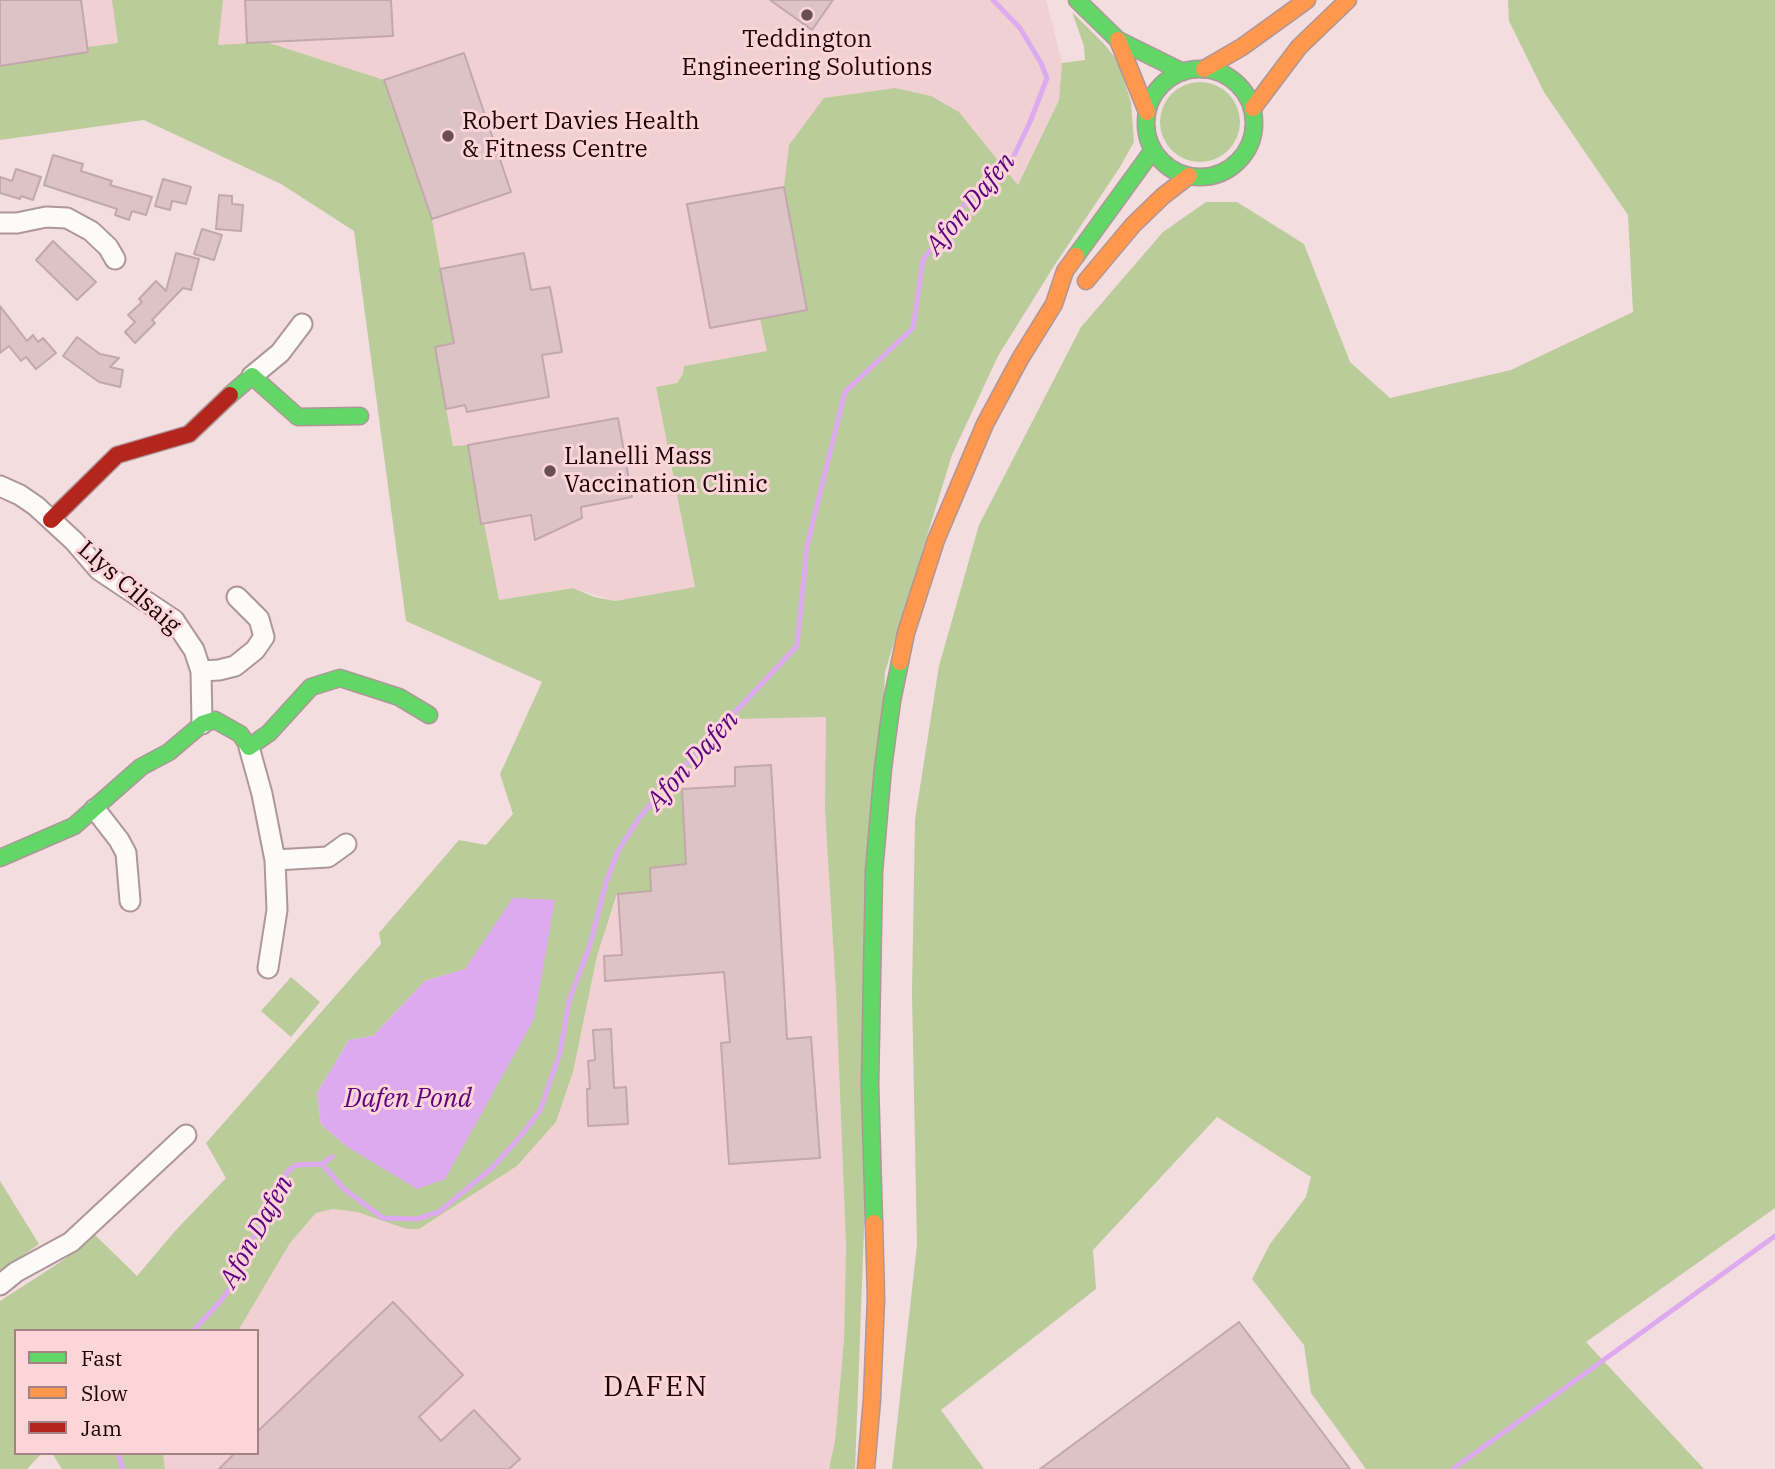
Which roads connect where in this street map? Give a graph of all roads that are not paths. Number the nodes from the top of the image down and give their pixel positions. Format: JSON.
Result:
{"nodes":[{"id":1,"x":1077,"y":0,"type":"edge"},
{"id":2,"x":1307,"y":0,"type":"edge"},
{"id":3,"x":1348,"y":0,"type":"edge"},
{"id":4,"x":1118,"y":40,"type":"junction"},
{"id":5,"x":1204,"y":69,"type":"junction"},
{"id":6,"x":1183,"y":72,"type":"junction"},
{"id":7,"x":1253,"y":108,"type":"junction"},
{"id":8,"x":1147,"y":112,"type":"junction"},
{"id":9,"x":1153,"y":150,"type":"junction"},
{"id":10,"x":1189,"y":176,"type":"junction"},
{"id":11,"x":0,"y":223,"type":"edge"},
{"id":12,"x":115,"y":259,"type":"dead end"},
{"id":13,"x":1054,"y":304,"type":"junction"},
{"id":14,"x":302,"y":324,"type":"dead end"},
{"id":15,"x":252,"y":376,"type":"junction"},
{"id":16,"x":360,"y":415,"type":"dead end"},
{"id":17,"x":0,"y":486,"type":"edge"},
{"id":18,"x":51,"y":520,"type":"junction"},
{"id":19,"x":237,"y":597,"type":"dead end"},
{"id":20,"x":201,"y":671,"type":"junction"},
{"id":21,"x":429,"y":715,"type":"dead end"},
{"id":22,"x":202,"y":724,"type":"junction"},
{"id":23,"x":249,"y":747,"type":"junction"},
{"id":24,"x":95,"y":809,"type":"junction"},
{"id":25,"x":346,"y":844,"type":"dead end"},
{"id":26,"x":0,"y":858,"type":"edge"},
{"id":27,"x":275,"y":860,"type":"junction"},
{"id":28,"x":130,"y":901,"type":"dead end"},
{"id":29,"x":268,"y":968,"type":"dead end"},
{"id":30,"x":186,"y":1135,"type":"dead end"},
{"id":31,"x":0,"y":1285,"type":"edge"},
{"id":32,"x":866,"y":1469,"type":"edge"}],
"edges":[{"from":1,"to":4,"type":"main road"},
{"from":2,"to":5,"type":"main road"},
{"from":3,"to":7,"type":"main road"},
{"from":4,"to":6,"type":"main road"},
{"from":4,"to":8,"type":"main road"},
{"from":5,"to":6,"type":"main road"},
{"from":5,"to":7,"type":"main road"},
{"from":6,"to":8,"type":"main road"},
{"from":7,"to":10,"type":"main road"},
{"from":8,"to":9,"type":"main road"},
{"from":9,"to":10,"type":"main road"},
{"from":9,"to":13,"type":"main road"},
{"from":10,"to":13,"type":"main road"},
{"from":11,"to":12,"type":"street"},
{"from":13,"to":32,"type":"main road"},
{"from":14,"to":15,"type":"street"},
{"from":15,"to":16,"type":"main road"},
{"from":15,"to":18,"type":"main road"},
{"from":17,"to":18,"type":"street","name":"Llys Cilsaig"},
{"from":18,"to":20,"type":"street","name":"Llys Cilsaig"},
{"from":19,"to":20,"type":"street"},
{"from":20,"to":22,"type":"street","name":"Llys Cilsaig"},
{"from":21,"to":23,"type":"main road"},
{"from":22,"to":23,"type":"main road"},
{"from":22,"to":24,"type":"main road"},
{"from":23,"to":27,"type":"street"},
{"from":24,"to":26,"type":"main road"},
{"from":24,"to":28,"type":"street"},
{"from":25,"to":27,"type":"street"},
{"from":27,"to":29,"type":"street"},
{"from":30,"to":31,"type":"street"}]}
